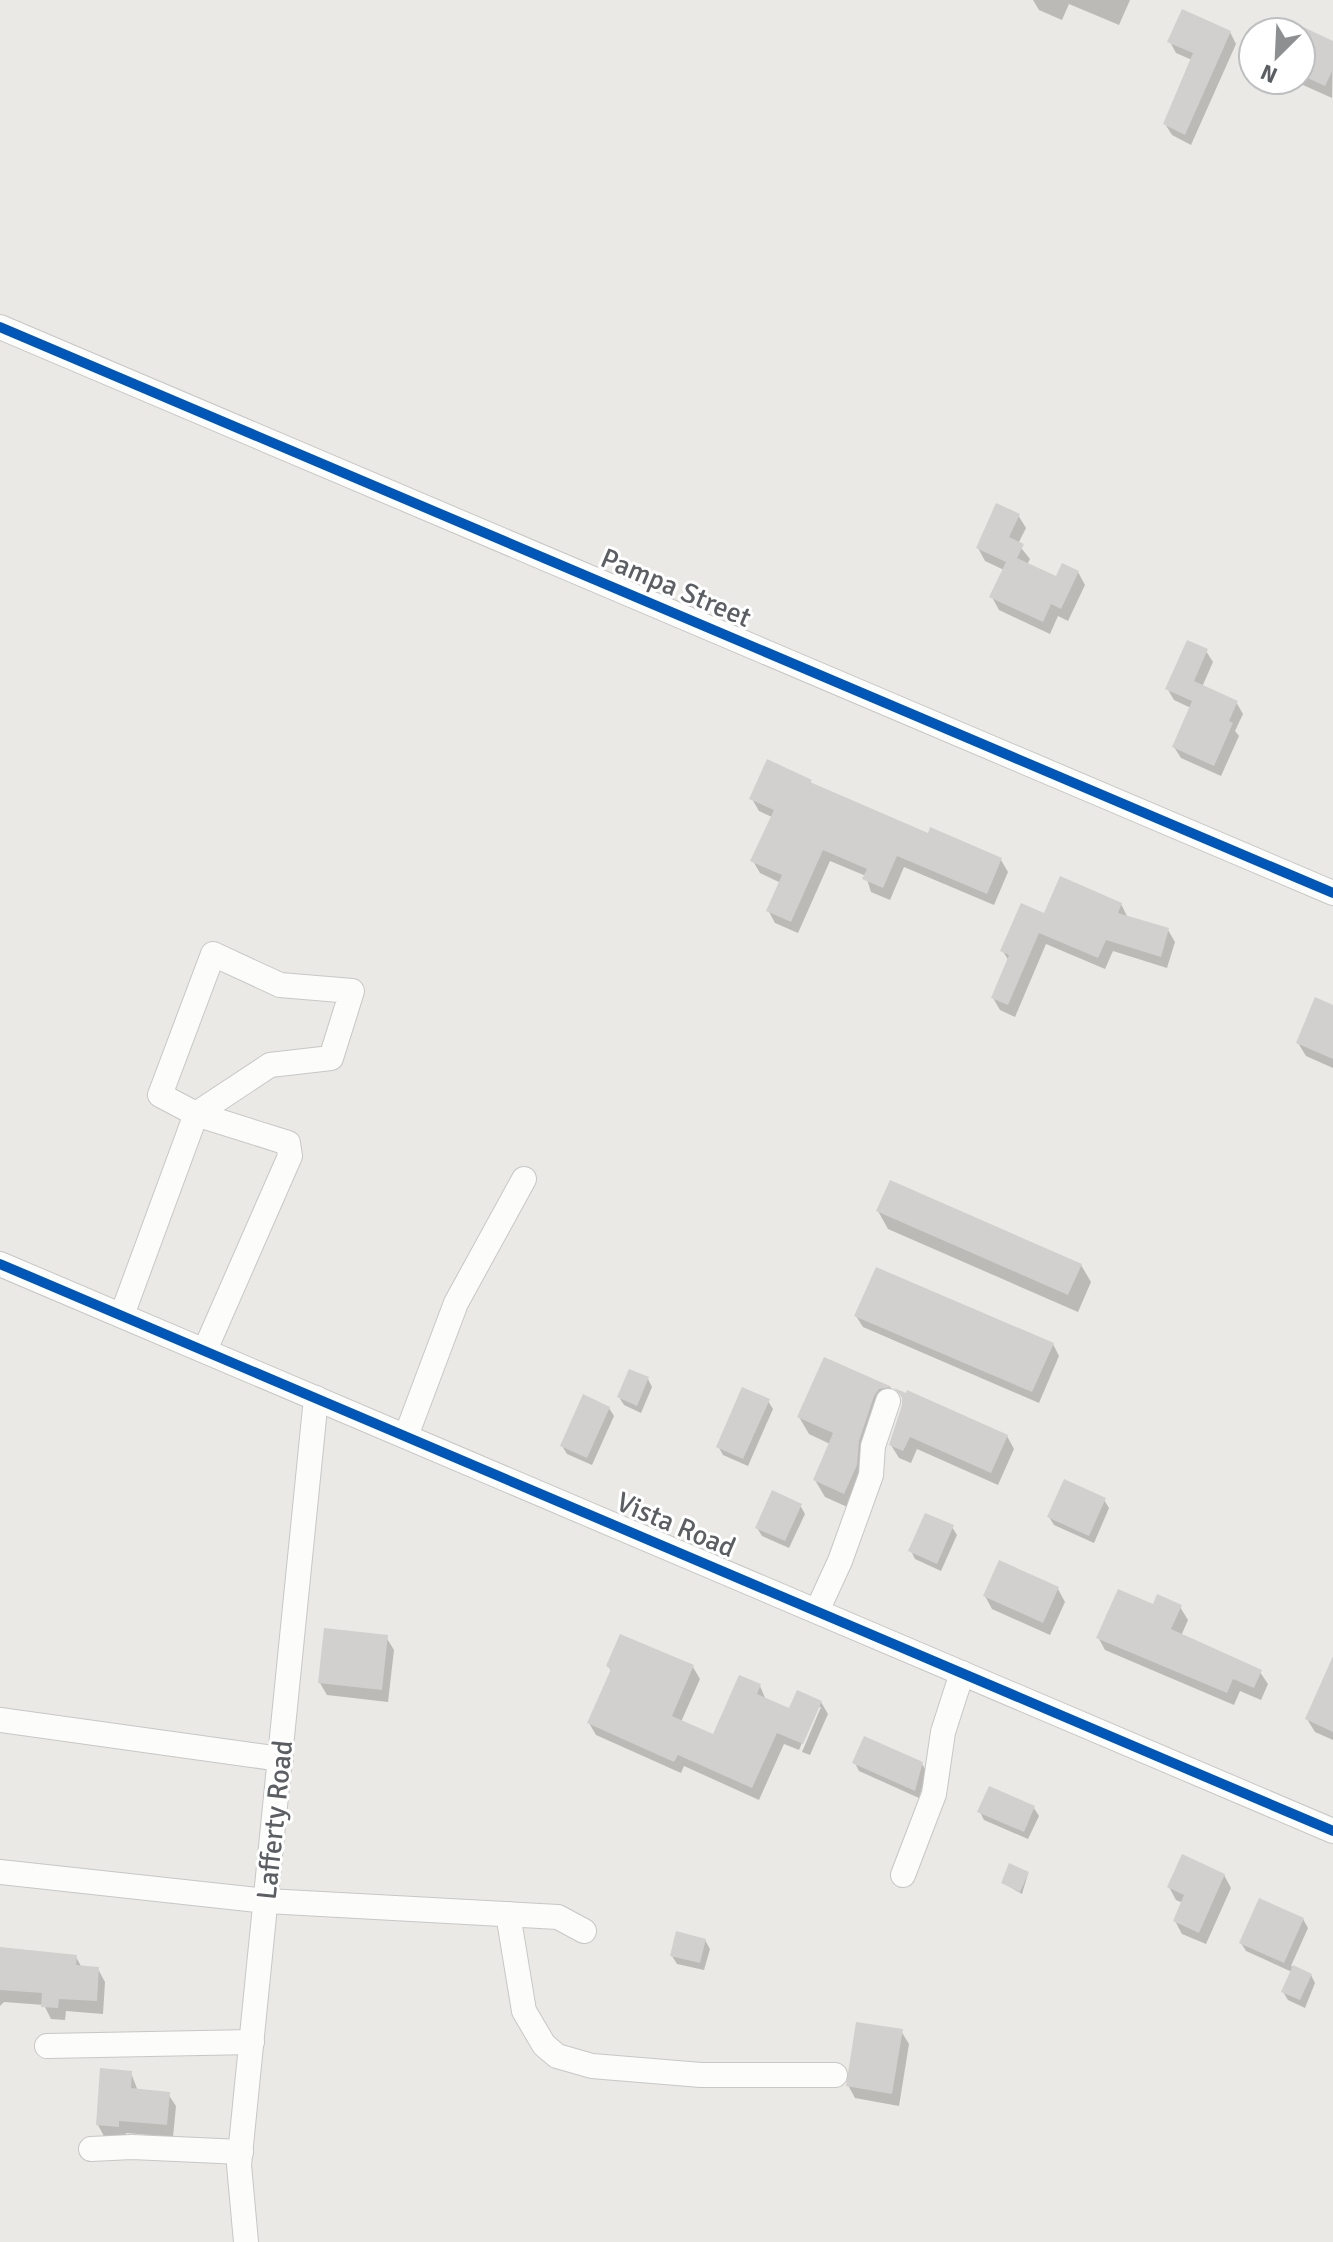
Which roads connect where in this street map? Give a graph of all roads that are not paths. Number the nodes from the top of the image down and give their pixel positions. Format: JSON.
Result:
{"nodes":[{"id":1,"x":0,"y":327,"type":"edge"},
{"id":2,"x":1333,"y":893,"type":"edge"},
{"id":3,"x":196,"y":1114,"type":"junction"},
{"id":4,"x":524,"y":1179,"type":"dead end"},
{"id":5,"x":0,"y":1264,"type":"edge"},
{"id":6,"x":122,"y":1315,"type":"junction"},
{"id":7,"x":205,"y":1350,"type":"junction"},
{"id":8,"x":316,"y":1398,"type":"junction"},
{"id":9,"x":888,"y":1401,"type":"dead end"},
{"id":10,"x":406,"y":1436,"type":"junction"},
{"id":11,"x":817,"y":1611,"type":"junction"},
{"id":12,"x":962,"y":1673,"type":"junction"},
{"id":13,"x":0,"y":1720,"type":"edge"},
{"id":14,"x":281,"y":1759,"type":"junction"},
{"id":15,"x":1333,"y":1831,"type":"edge"},
{"id":16,"x":0,"y":1872,"type":"edge"},
{"id":17,"x":903,"y":1875,"type":"dead end"},
{"id":18,"x":267,"y":1901,"type":"junction"},
{"id":19,"x":508,"y":1914,"type":"junction"},
{"id":20,"x":584,"y":1931,"type":"dead end"},
{"id":21,"x":252,"y":2042,"type":"junction"},
{"id":22,"x":47,"y":2046,"type":"dead end"},
{"id":23,"x":835,"y":2075,"type":"dead end"},
{"id":24,"x":91,"y":2149,"type":"dead end"},
{"id":25,"x":241,"y":2152,"type":"junction"},
{"id":26,"x":246,"y":2242,"type":"edge"}],
"edges":[{"from":1,"to":2,"type":"street","name":"Pampa Street"},
{"from":3,"to":3,"type":"street"},
{"from":3,"to":6,"type":"street"},
{"from":3,"to":7,"type":"street"},
{"from":4,"to":10,"type":"street"},
{"from":5,"to":6,"type":"street","name":"Vista Road"},
{"from":6,"to":7,"type":"street","name":"Vista Road"},
{"from":7,"to":8,"type":"street","name":"Vista Road"},
{"from":8,"to":10,"type":"street","name":"Vista Road"},
{"from":8,"to":14,"type":"street","name":"Lafferty Road"},
{"from":9,"to":11,"type":"street"},
{"from":10,"to":11,"type":"street","name":"Vista Road"},
{"from":11,"to":12,"type":"street","name":"Vista Road"},
{"from":12,"to":15,"type":"street","name":"Vista Road"},
{"from":12,"to":17,"type":"street"},
{"from":13,"to":14,"type":"street"},
{"from":14,"to":18,"type":"street","name":"Lafferty Road"},
{"from":16,"to":18,"type":"street"},
{"from":18,"to":19,"type":"street"},
{"from":18,"to":21,"type":"street","name":"Lafferty Road"},
{"from":19,"to":20,"type":"street"},
{"from":19,"to":23,"type":"street"},
{"from":21,"to":22,"type":"street"},
{"from":21,"to":25,"type":"street","name":"Lafferty Road"},
{"from":24,"to":25,"type":"street"},
{"from":25,"to":26,"type":"street","name":"Lafferty Road"}]}
